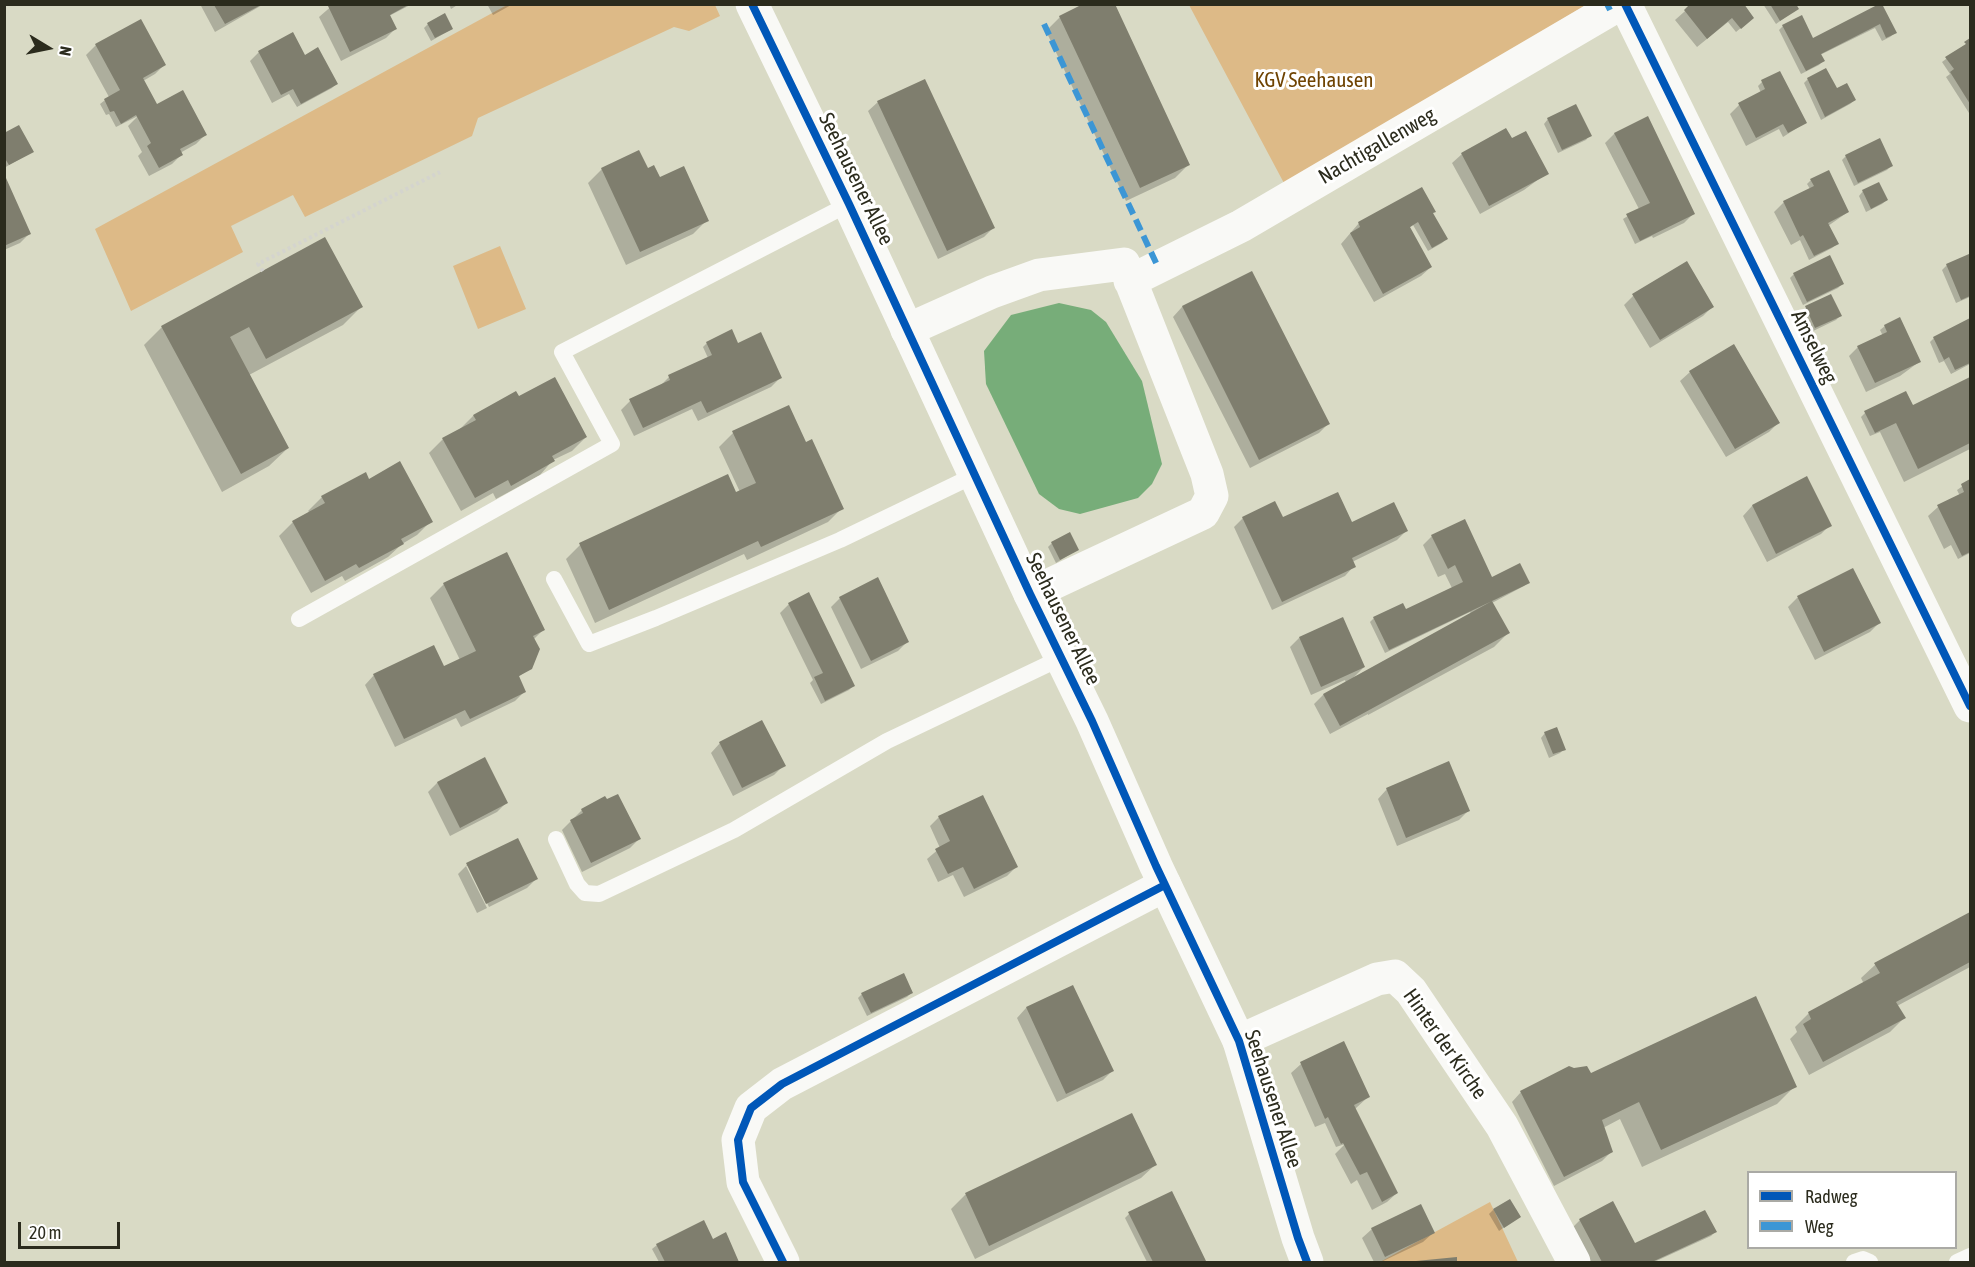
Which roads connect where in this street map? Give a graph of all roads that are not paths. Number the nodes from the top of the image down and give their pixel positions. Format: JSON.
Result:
{"nodes":[{"id":1,"x":752,"y":4,"type":"edge"},
{"id":2,"x":1620,"y":4,"type":"edge"},
{"id":3,"x":1625,"y":4,"type":"edge"},
{"id":4,"x":849,"y":204,"type":"junction"},
{"id":5,"x":1130,"y":280,"type":"junction"},
{"id":6,"x":907,"y":330,"type":"junction"},
{"id":7,"x":975,"y":475,"type":"junction"},
{"id":8,"x":554,"y":579,"type":"dead end"},
{"id":9,"x":1030,"y":594,"type":"junction"},
{"id":10,"x":299,"y":619,"type":"dead end"},
{"id":11,"x":1061,"y":658,"type":"junction"},
{"id":12,"x":1971,"y":706,"type":"edge"},
{"id":13,"x":556,"y":839,"type":"dead end"},
{"id":14,"x":1165,"y":885,"type":"junction"},
{"id":15,"x":1239,"y":1041,"type":"junction"},
{"id":16,"x":1971,"y":1256,"type":"edge"},
{"id":17,"x":783,"y":1263,"type":"edge"},
{"id":18,"x":1307,"y":1263,"type":"edge"},
{"id":19,"x":1575,"y":1263,"type":"edge"},
{"id":20,"x":1854,"y":1263,"type":"edge"},
{"id":21,"x":1870,"y":1263,"type":"edge"},
{"id":22,"x":1957,"y":1263,"type":"edge"}],
"edges":[{"from":1,"to":4,"type":"street","name":"Seehausener Allee"},
{"from":2,"to":5,"type":"street","name":"Nachtigallenweg"},
{"from":3,"to":12,"type":"street","name":"Amselweg"},
{"from":4,"to":6,"type":"street","name":"Seehausener Allee"},
{"from":4,"to":10,"type":"lane"},
{"from":5,"to":6,"type":"street"},
{"from":5,"to":9,"type":"street"},
{"from":6,"to":7,"type":"street","name":"Seehausener Allee"},
{"from":7,"to":8,"type":"lane"},
{"from":7,"to":9,"type":"street","name":"Seehausener Allee"},
{"from":9,"to":11,"type":"street","name":"Seehausener Allee"},
{"from":11,"to":13,"type":"lane","name":"Seehausener Allee"},
{"from":11,"to":14,"type":"street","name":"Seehausener Allee"},
{"from":14,"to":15,"type":"street","name":"Seehausener Allee"},
{"from":14,"to":17,"type":"street"},
{"from":15,"to":18,"type":"street","name":"Seehausener Allee"},
{"from":15,"to":19,"type":"street","name":"Hinter der Kirche"},
{"from":16,"to":22,"type":"lane"},
{"from":20,"to":21,"type":"lane"}]}
